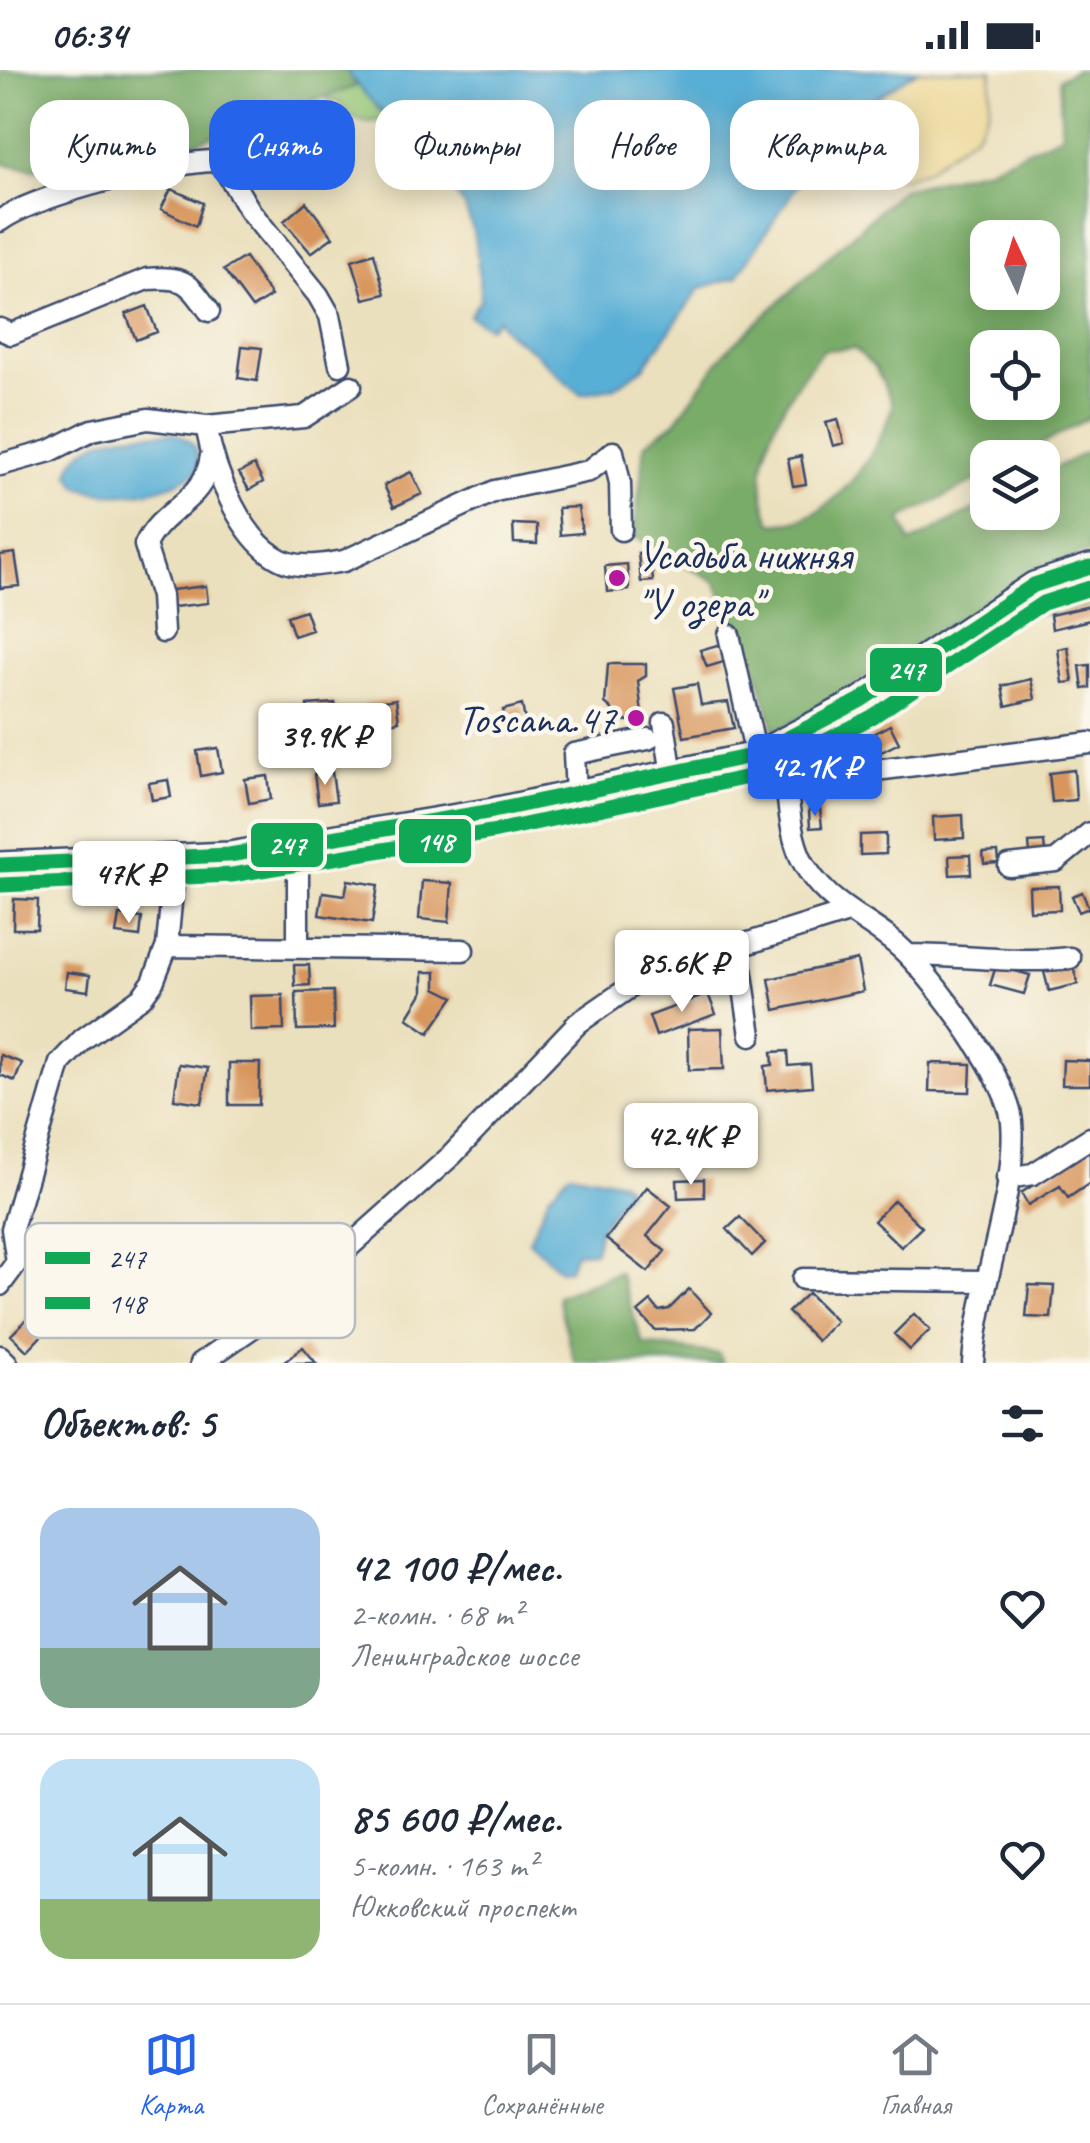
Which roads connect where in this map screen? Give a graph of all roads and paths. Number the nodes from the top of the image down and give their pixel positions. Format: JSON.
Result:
{"nodes":[{"id":1,"x":0,"y":222,"type":"edge"},
{"id":2,"x":209,"y":312,"type":"dead end"},
{"id":3,"x":0,"y":329,"type":"edge"},
{"id":4,"x":340,"y":365,"type":"dead end"},
{"id":5,"x":352,"y":386,"type":"dead end"},
{"id":6,"x":206,"y":426,"type":"junction"},
{"id":7,"x":212,"y":456,"type":"junction"},
{"id":8,"x":0,"y":466,"type":"edge"},
{"id":9,"x":620,"y":530,"type":"dead end"},
{"id":10,"x":1090,"y":567,"type":"edge"},
{"id":11,"x":163,"y":632,"type":"dead end"},
{"id":12,"x":729,"y":634,"type":"dead end"},
{"id":13,"x":664,"y":723,"type":"dead end"},
{"id":14,"x":648,"y":739,"type":"dead end"},
{"id":15,"x":1090,"y":743,"type":"edge"},
{"id":16,"x":767,"y":751,"type":"junction"},
{"id":17,"x":672,"y":776,"type":"junction"},
{"id":18,"x":789,"y":781,"type":"junction"},
{"id":19,"x":576,"y":794,"type":"junction"},
{"id":20,"x":1090,"y":833,"type":"edge"},
{"id":21,"x":298,"y":859,"type":"dead end"},
{"id":22,"x":175,"y":860,"type":"junction"},
{"id":23,"x":0,"y":865,"type":"edge"},
{"id":24,"x":1009,"y":866,"type":"dead end"},
{"id":25,"x":846,"y":913,"type":"junction"},
{"id":26,"x":298,"y":948,"type":"junction"},
{"id":27,"x":738,"y":948,"type":"junction"},
{"id":28,"x":463,"y":950,"type":"dead end"},
{"id":29,"x":165,"y":952,"type":"junction"},
{"id":30,"x":908,"y":955,"type":"junction"},
{"id":31,"x":1070,"y":958,"type":"dead end"},
{"id":32,"x":751,"y":1035,"type":"dead end"},
{"id":33,"x":1090,"y":1138,"type":"edge"},
{"id":34,"x":1007,"y":1178,"type":"junction"},
{"id":35,"x":355,"y":1241,"type":"edge"},
{"id":36,"x":803,"y":1279,"type":"dead end"},
{"id":37,"x":985,"y":1281,"type":"junction"},
{"id":38,"x":0,"y":1286,"type":"edge"},
{"id":39,"x":237,"y":1338,"type":"edge"},
{"id":40,"x":0,"y":1356,"type":"edge"},
{"id":41,"x":7,"y":1363,"type":"edge"},
{"id":42,"x":201,"y":1363,"type":"edge"},
{"id":43,"x":973,"y":1363,"type":"edge"}],
"edges":[{"from":1,"to":4,"type":"street"},
{"from":2,"to":3,"type":"street"},
{"from":5,"to":6,"type":"street"},
{"from":6,"to":7,"type":"street"},
{"from":6,"to":8,"type":"street"},
{"from":7,"to":9,"type":"street"},
{"from":7,"to":11,"type":"street"},
{"from":10,"to":16,"type":"main road"},
{"from":12,"to":16,"type":"street"},
{"from":13,"to":17,"type":"street"},
{"from":14,"to":19,"type":"street"},
{"from":15,"to":18,"type":"street"},
{"from":16,"to":17,"type":"main road"},
{"from":16,"to":18,"type":"street"},
{"from":17,"to":19,"type":"main road"},
{"from":18,"to":25,"type":"street"},
{"from":19,"to":22,"type":"main road"},
{"from":20,"to":24,"type":"street"},
{"from":21,"to":26,"type":"street"},
{"from":22,"to":23,"type":"main road"},
{"from":22,"to":29,"type":"street"},
{"from":25,"to":27,"type":"street"},
{"from":25,"to":30,"type":"street"},
{"from":26,"to":28,"type":"street"},
{"from":26,"to":29,"type":"street"},
{"from":27,"to":32,"type":"street"},
{"from":27,"to":35,"type":"street"},
{"from":29,"to":38,"type":"street"},
{"from":30,"to":31,"type":"street"},
{"from":30,"to":34,"type":"street"},
{"from":33,"to":34,"type":"street"},
{"from":34,"to":37,"type":"street"},
{"from":36,"to":37,"type":"street"},
{"from":37,"to":43,"type":"street"},
{"from":39,"to":42,"type":"street"},
{"from":40,"to":41,"type":"street"}]}
